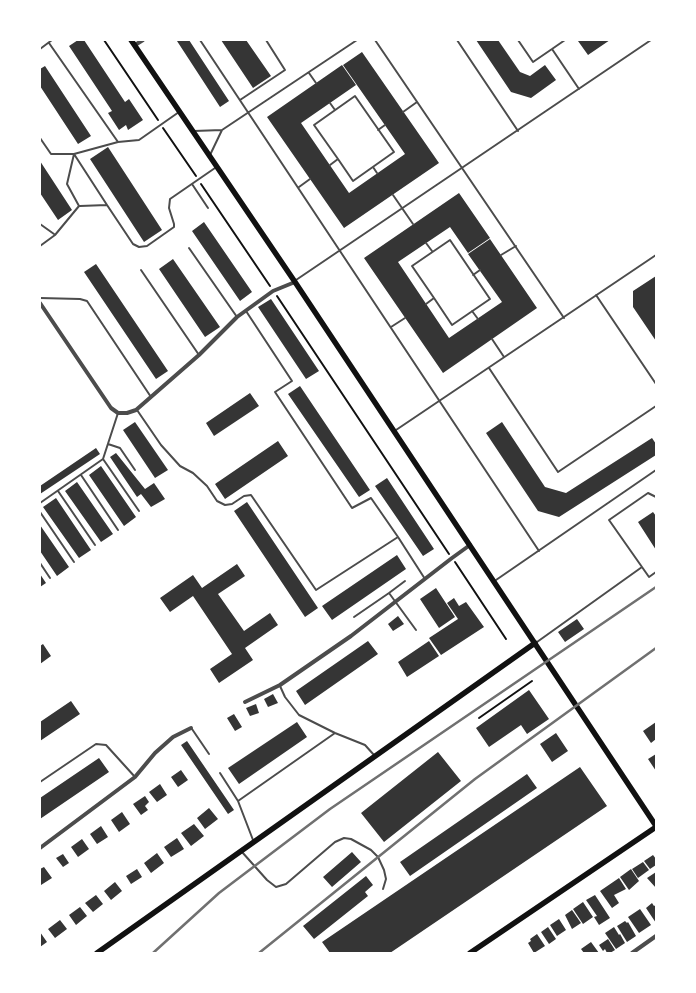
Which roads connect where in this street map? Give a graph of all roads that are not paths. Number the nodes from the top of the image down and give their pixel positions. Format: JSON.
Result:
{"nodes":[{"id":1,"x":52,"y":40,"type":"edge"},
{"id":2,"x":143,"y":40,"type":"edge"},
{"id":3,"x":200,"y":40,"type":"edge"},
{"id":4,"x":266,"y":40,"type":"edge"},
{"id":5,"x":357,"y":40,"type":"edge"},
{"id":6,"x":375,"y":40,"type":"edge"},
{"id":7,"x":458,"y":40,"type":"edge"},
{"id":8,"x":518,"y":40,"type":"edge"},
{"id":9,"x":565,"y":40,"type":"edge"},
{"id":10,"x":649,"y":41,"type":"edge"},
{"id":11,"x":49,"y":42,"type":"junction"},
{"id":12,"x":133,"y":43,"type":"edge"},
{"id":13,"x":40,"y":49,"type":"edge"},
{"id":14,"x":552,"y":49,"type":"junction"},
{"id":15,"x":308,"y":72,"type":"junction"},
{"id":16,"x":316,"y":83,"type":"dead end"},
{"id":17,"x":579,"y":89,"type":"junction"},
{"id":18,"x":240,"y":100,"type":"junction"},
{"id":19,"x":417,"y":102,"type":"junction"},
{"id":20,"x":330,"y":103,"type":"dead end"},
{"id":21,"x":335,"y":110,"type":"junction"},
{"id":22,"x":180,"y":112,"type":"junction"},
{"id":23,"x":403,"y":112,"type":"dead end"},
{"id":24,"x":248,"y":113,"type":"junction"},
{"id":25,"x":385,"y":125,"type":"dead end"},
{"id":26,"x":192,"y":130,"type":"junction"},
{"id":27,"x":222,"y":130,"type":"junction"},
{"id":28,"x":378,"y":130,"type":"junction"},
{"id":29,"x":518,"y":131,"type":"junction"},
{"id":30,"x":40,"y":138,"type":"edge"},
{"id":31,"x":118,"y":142,"type":"junction"},
{"id":32,"x":74,"y":154,"type":"junction"},
{"id":33,"x":210,"y":156,"type":"junction"},
{"id":34,"x":338,"y":159,"type":"junction"},
{"id":35,"x":330,"y":165,"type":"dead end"},
{"id":36,"x":217,"y":167,"type":"junction"},
{"id":37,"x":373,"y":167,"type":"junction"},
{"id":38,"x":463,"y":169,"type":"junction"},
{"id":39,"x":377,"y":173,"type":"dead end"},
{"id":40,"x":310,"y":179,"type":"dead end"},
{"id":41,"x":192,"y":184,"type":"junction"},
{"id":42,"x":299,"y":187,"type":"junction"},
{"id":43,"x":393,"y":194,"type":"dead end"},
{"id":44,"x":107,"y":205,"type":"junction"},
{"id":45,"x":79,"y":206,"type":"junction"},
{"id":46,"x":208,"y":208,"type":"dead end"},
{"id":47,"x":403,"y":209,"type":"junction"},
{"id":48,"x":40,"y":224,"type":"edge"},
{"id":49,"x":413,"y":224,"type":"dead end"},
{"id":50,"x":55,"y":235,"type":"junction"},
{"id":51,"x":426,"y":243,"type":"dead end"},
{"id":52,"x":40,"y":246,"type":"edge"},
{"id":53,"x":516,"y":246,"type":"junction"},
{"id":54,"x":189,"y":248,"type":"dead end"},
{"id":55,"x":340,"y":251,"type":"junction"},
{"id":56,"x":432,"y":252,"type":"junction"},
{"id":57,"x":501,"y":255,"type":"dead end"},
{"id":58,"x":656,"y":255,"type":"edge"},
{"id":59,"x":141,"y":270,"type":"dead end"},
{"id":60,"x":480,"y":270,"type":"dead end"},
{"id":61,"x":473,"y":275,"type":"junction"},
{"id":62,"x":294,"y":282,"type":"junction"},
{"id":63,"x":596,"y":296,"type":"junction"},
{"id":64,"x":40,"y":298,"type":"edge"},
{"id":65,"x":434,"y":298,"type":"junction"},
{"id":66,"x":40,"y":303,"type":"edge"},
{"id":67,"x":426,"y":304,"type":"dead end"},
{"id":68,"x":246,"y":311,"type":"junction"},
{"id":69,"x":472,"y":311,"type":"junction"},
{"id":70,"x":237,"y":317,"type":"junction"},
{"id":71,"x":405,"y":318,"type":"dead end"},
{"id":72,"x":564,"y":318,"type":"junction"},
{"id":73,"x":478,"y":319,"type":"dead end"},
{"id":74,"x":391,"y":328,"type":"junction"},
{"id":75,"x":492,"y":339,"type":"dead end"},
{"id":76,"x":199,"y":355,"type":"junction"},
{"id":77,"x":504,"y":358,"type":"junction"},
{"id":78,"x":489,"y":368,"type":"junction"},
{"id":79,"x":656,"y":384,"type":"edge"},
{"id":80,"x":151,"y":397,"type":"junction"},
{"id":81,"x":440,"y":401,"type":"junction"},
{"id":82,"x":656,"y":406,"type":"edge"},
{"id":83,"x":136,"y":410,"type":"junction"},
{"id":84,"x":118,"y":413,"type":"junction"},
{"id":85,"x":394,"y":431,"type":"junction"},
{"id":86,"x":108,"y":444,"type":"junction"},
{"id":87,"x":103,"y":459,"type":"junction"},
{"id":88,"x":136,"y":470,"type":"dead end"},
{"id":89,"x":656,"y":470,"type":"edge"},
{"id":90,"x":81,"y":475,"type":"junction"},
{"id":91,"x":58,"y":490,"type":"junction"},
{"id":92,"x":656,"y":497,"type":"edge"},
{"id":93,"x":40,"y":503,"type":"edge"},
{"id":94,"x":40,"y":512,"type":"edge"},
{"id":95,"x":139,"y":512,"type":"dead end"},
{"id":96,"x":118,"y":530,"type":"dead end"},
{"id":97,"x":398,"y":537,"type":"junction"},
{"id":98,"x":95,"y":545,"type":"dead end"},
{"id":99,"x":470,"y":545,"type":"junction"},
{"id":100,"x":539,"y":551,"type":"junction"},
{"id":101,"x":74,"y":562,"type":"dead end"},
{"id":102,"x":40,"y":563,"type":"edge"},
{"id":103,"x":642,"y":567,"type":"junction"},
{"id":104,"x":656,"y":572,"type":"edge"},
{"id":105,"x":50,"y":578,"type":"dead end"},
{"id":106,"x":425,"y":578,"type":"junction"},
{"id":107,"x":405,"y":581,"type":"dead end"},
{"id":108,"x":494,"y":581,"type":"junction"},
{"id":109,"x":389,"y":592,"type":"junction"},
{"id":110,"x":396,"y":602,"type":"junction"},
{"id":111,"x":354,"y":617,"type":"dead end"},
{"id":112,"x":416,"y":630,"type":"dead end"},
{"id":113,"x":535,"y":643,"type":"junction"},
{"id":114,"x":280,"y":685,"type":"junction"},
{"id":115,"x":245,"y":702,"type":"dead end"},
{"id":116,"x":191,"y":728,"type":"joint"},
{"id":117,"x":335,"y":733,"type":"junction"},
{"id":118,"x":209,"y":754,"type":"dead end"},
{"id":119,"x":375,"y":757,"type":"junction"},
{"id":120,"x":220,"y":773,"type":"dead end"},
{"id":121,"x":136,"y":776,"type":"junction"},
{"id":122,"x":40,"y":782,"type":"edge"},
{"id":123,"x":238,"y":801,"type":"junction"},
{"id":124,"x":656,"y":826,"type":"edge"},
{"id":125,"x":254,"y":842,"type":"junction"},
{"id":126,"x":40,"y":848,"type":"edge"},
{"id":127,"x":241,"y":851,"type":"junction"},
{"id":128,"x":383,"y":889,"type":"dead end"},
{"id":129,"x":656,"y":936,"type":"edge"},
{"id":130,"x":97,"y":953,"type":"edge"},
{"id":131,"x":470,"y":953,"type":"edge"},
{"id":132,"x":632,"y":953,"type":"edge"}],
"edges":[{"from":1,"to":11,"type":"lane"},
{"from":2,"to":12,"type":"street"},
{"from":3,"to":18,"type":"lane"},
{"from":4,"to":18,"type":"lane"},
{"from":5,"to":15,"type":"lane"},
{"from":6,"to":19,"type":"lane"},
{"from":7,"to":29,"type":"lane"},
{"from":8,"to":14,"type":"lane"},
{"from":9,"to":14,"type":"lane"},
{"from":10,"to":17,"type":"lane"},
{"from":11,"to":13,"type":"lane"},
{"from":11,"to":31,"type":"lane"},
{"from":12,"to":22,"type":"main road"},
{"from":14,"to":17,"type":"lane"},
{"from":15,"to":16,"type":"lane"},
{"from":15,"to":24,"type":"lane"},
{"from":17,"to":29,"type":"lane"},
{"from":18,"to":24,"type":"lane"},
{"from":19,"to":23,"type":"lane"},
{"from":19,"to":38,"type":"lane"},
{"from":20,"to":21,"type":"lane"},
{"from":21,"to":28,"type":"lane"},
{"from":21,"to":34,"type":"lane"},
{"from":22,"to":26,"type":"main road"},
{"from":22,"to":31,"type":"lane"},
{"from":24,"to":27,"type":"lane"},
{"from":24,"to":42,"type":"lane"},
{"from":25,"to":28,"type":"lane"},
{"from":26,"to":27,"type":"lane"},
{"from":26,"to":33,"type":"main road"},
{"from":27,"to":33,"type":"lane"},
{"from":28,"to":37,"type":"lane"},
{"from":29,"to":38,"type":"lane"},
{"from":30,"to":32,"type":"lane"},
{"from":31,"to":32,"type":"lane"},
{"from":32,"to":44,"type":"lane"},
{"from":32,"to":45,"type":"lane"},
{"from":33,"to":36,"type":"main road"},
{"from":34,"to":35,"type":"lane"},
{"from":34,"to":37,"type":"lane"},
{"from":36,"to":41,"type":"lane"},
{"from":36,"to":62,"type":"main road"},
{"from":37,"to":39,"type":"lane"},
{"from":38,"to":47,"type":"lane"},
{"from":38,"to":53,"type":"lane"},
{"from":40,"to":42,"type":"lane"},
{"from":41,"to":44,"type":"lane"},
{"from":41,"to":46,"type":"lane"},
{"from":42,"to":55,"type":"lane"},
{"from":43,"to":47,"type":"lane"},
{"from":44,"to":45,"type":"lane"},
{"from":45,"to":50,"type":"lane"},
{"from":47,"to":49,"type":"lane"},
{"from":47,"to":55,"type":"lane"},
{"from":48,"to":50,"type":"lane"},
{"from":50,"to":52,"type":"lane"},
{"from":51,"to":56,"type":"lane"},
{"from":53,"to":57,"type":"lane"},
{"from":53,"to":72,"type":"lane"},
{"from":54,"to":70,"type":"lane"},
{"from":55,"to":62,"type":"lane"},
{"from":55,"to":74,"type":"lane"},
{"from":56,"to":61,"type":"lane"},
{"from":56,"to":65,"type":"lane"},
{"from":58,"to":63,"type":"lane"},
{"from":59,"to":76,"type":"lane"},
{"from":60,"to":61,"type":"lane"},
{"from":61,"to":69,"type":"lane"},
{"from":62,"to":68,"type":"street"},
{"from":62,"to":85,"type":"main road"},
{"from":63,"to":72,"type":"lane"},
{"from":63,"to":79,"type":"lane"},
{"from":64,"to":80,"type":"lane"},
{"from":65,"to":67,"type":"lane"},
{"from":65,"to":69,"type":"lane"},
{"from":66,"to":84,"type":"street"},
{"from":68,"to":70,"type":"street"},
{"from":68,"to":97,"type":"lane"},
{"from":69,"to":73,"type":"lane"},
{"from":70,"to":76,"type":"street"},
{"from":71,"to":74,"type":"lane"},
{"from":72,"to":77,"type":"lane"},
{"from":74,"to":81,"type":"lane"},
{"from":75,"to":77,"type":"lane"},
{"from":76,"to":80,"type":"street"},
{"from":77,"to":78,"type":"lane"},
{"from":78,"to":81,"type":"lane"},
{"from":78,"to":82,"type":"lane"},
{"from":80,"to":83,"type":"street"},
{"from":81,"to":85,"type":"lane"},
{"from":81,"to":100,"type":"lane"},
{"from":83,"to":84,"type":"street"},
{"from":83,"to":97,"type":"lane"},
{"from":84,"to":86,"type":"lane"},
{"from":85,"to":99,"type":"main road"},
{"from":86,"to":87,"type":"lane"},
{"from":86,"to":88,"type":"lane"},
{"from":87,"to":90,"type":"lane"},
{"from":87,"to":95,"type":"lane"},
{"from":89,"to":100,"type":"lane"},
{"from":90,"to":91,"type":"lane"},
{"from":90,"to":96,"type":"lane"},
{"from":91,"to":93,"type":"lane"},
{"from":91,"to":98,"type":"lane"},
{"from":92,"to":103,"type":"lane"},
{"from":94,"to":101,"type":"lane"},
{"from":97,"to":106,"type":"lane"},
{"from":99,"to":106,"type":"street"},
{"from":99,"to":108,"type":"main road"},
{"from":100,"to":108,"type":"lane"},
{"from":102,"to":105,"type":"lane"},
{"from":103,"to":104,"type":"lane"},
{"from":103,"to":113,"type":"lane"},
{"from":106,"to":110,"type":"street"},
{"from":107,"to":109,"type":"lane"},
{"from":108,"to":113,"type":"main road"},
{"from":109,"to":110,"type":"lane"},
{"from":109,"to":111,"type":"lane"},
{"from":110,"to":112,"type":"lane"},
{"from":110,"to":114,"type":"street"},
{"from":113,"to":119,"type":"main road"},
{"from":113,"to":124,"type":"main road"},
{"from":114,"to":115,"type":"street"},
{"from":114,"to":117,"type":"lane"},
{"from":116,"to":118,"type":"lane"},
{"from":116,"to":121,"type":"street"},
{"from":117,"to":119,"type":"lane"},
{"from":117,"to":123,"type":"lane"},
{"from":119,"to":125,"type":"main road"},
{"from":120,"to":123,"type":"lane"},
{"from":121,"to":122,"type":"lane"},
{"from":121,"to":126,"type":"street"},
{"from":123,"to":125,"type":"lane"},
{"from":124,"to":131,"type":"main road"},
{"from":125,"to":127,"type":"main road"},
{"from":127,"to":128,"type":"lane"},
{"from":127,"to":130,"type":"main road"},
{"from":129,"to":132,"type":"street"}]}
